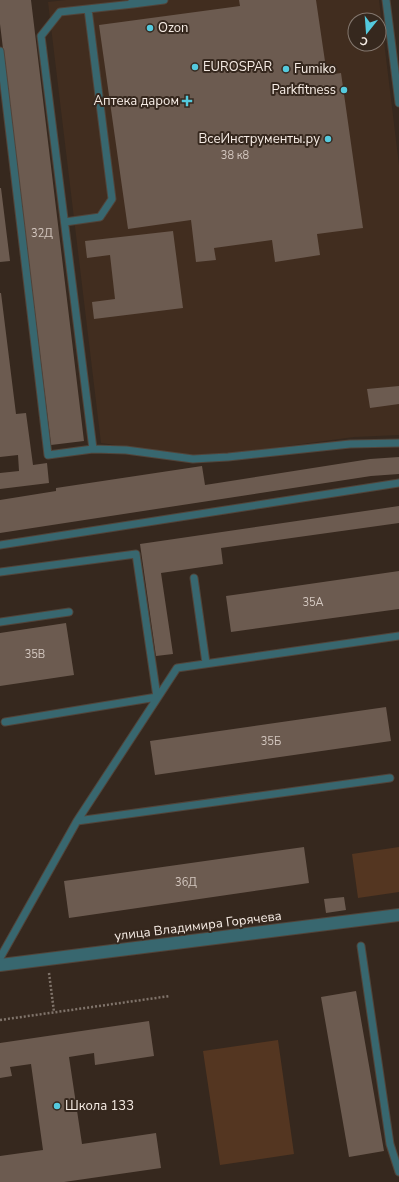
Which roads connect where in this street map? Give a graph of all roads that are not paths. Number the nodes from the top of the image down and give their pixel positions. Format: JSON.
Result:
{"nodes":[{"id":1,"x":164,"y":0,"type":"edge"},
{"id":2,"x":386,"y":0,"type":"edge"},
{"id":3,"x":132,"y":2,"type":"edge"},
{"id":4,"x":88,"y":9,"type":"junction"},
{"id":5,"x":0,"y":51,"type":"edge"},
{"id":6,"x":399,"y":103,"type":"edge"},
{"id":7,"x":65,"y":222,"type":"junction"},
{"id":8,"x":399,"y":443,"type":"edge"},
{"id":9,"x":93,"y":449,"type":"junction"},
{"id":10,"x":399,"y":484,"type":"edge"},
{"id":11,"x":0,"y":545,"type":"edge"},
{"id":12,"x":0,"y":572,"type":"edge"},
{"id":13,"x":194,"y":578,"type":"dead end"},
{"id":14,"x":68,"y":612,"type":"dead end"},
{"id":15,"x":0,"y":622,"type":"edge"},
{"id":16,"x":399,"y":636,"type":"edge"},
{"id":17,"x":206,"y":663,"type":"junction"},
{"id":18,"x":157,"y":697,"type":"junction"},
{"id":19,"x":5,"y":722,"type":"dead end"},
{"id":20,"x":390,"y":778,"type":"dead end"},
{"id":21,"x":77,"y":821,"type":"junction"},
{"id":22,"x":399,"y":915,"type":"edge"},
{"id":23,"x":361,"y":946,"type":"dead end"},
{"id":24,"x":0,"y":958,"type":"edge"},
{"id":25,"x":0,"y":965,"type":"edge"},
{"id":26,"x":399,"y":1172,"type":"edge"}],
"edges":[{"from":1,"to":3,"type":"lane"},
{"from":2,"to":6,"type":"lane"},
{"from":3,"to":4,"type":"lane"},
{"from":4,"to":7,"type":"lane"},
{"from":4,"to":7,"type":"lane"},
{"from":5,"to":9,"type":"lane"},
{"from":7,"to":9,"type":"lane"},
{"from":8,"to":9,"type":"lane"},
{"from":10,"to":11,"type":"lane"},
{"from":12,"to":18,"type":"lane"},
{"from":13,"to":17,"type":"lane"},
{"from":14,"to":15,"type":"lane"},
{"from":16,"to":17,"type":"lane"},
{"from":17,"to":18,"type":"lane"},
{"from":18,"to":19,"type":"lane"},
{"from":18,"to":21,"type":"lane"},
{"from":20,"to":21,"type":"lane"},
{"from":21,"to":24,"type":"lane"},
{"from":22,"to":25,"type":"street","name":"улица Владимира Горячева"},
{"from":23,"to":26,"type":"lane"}]}
